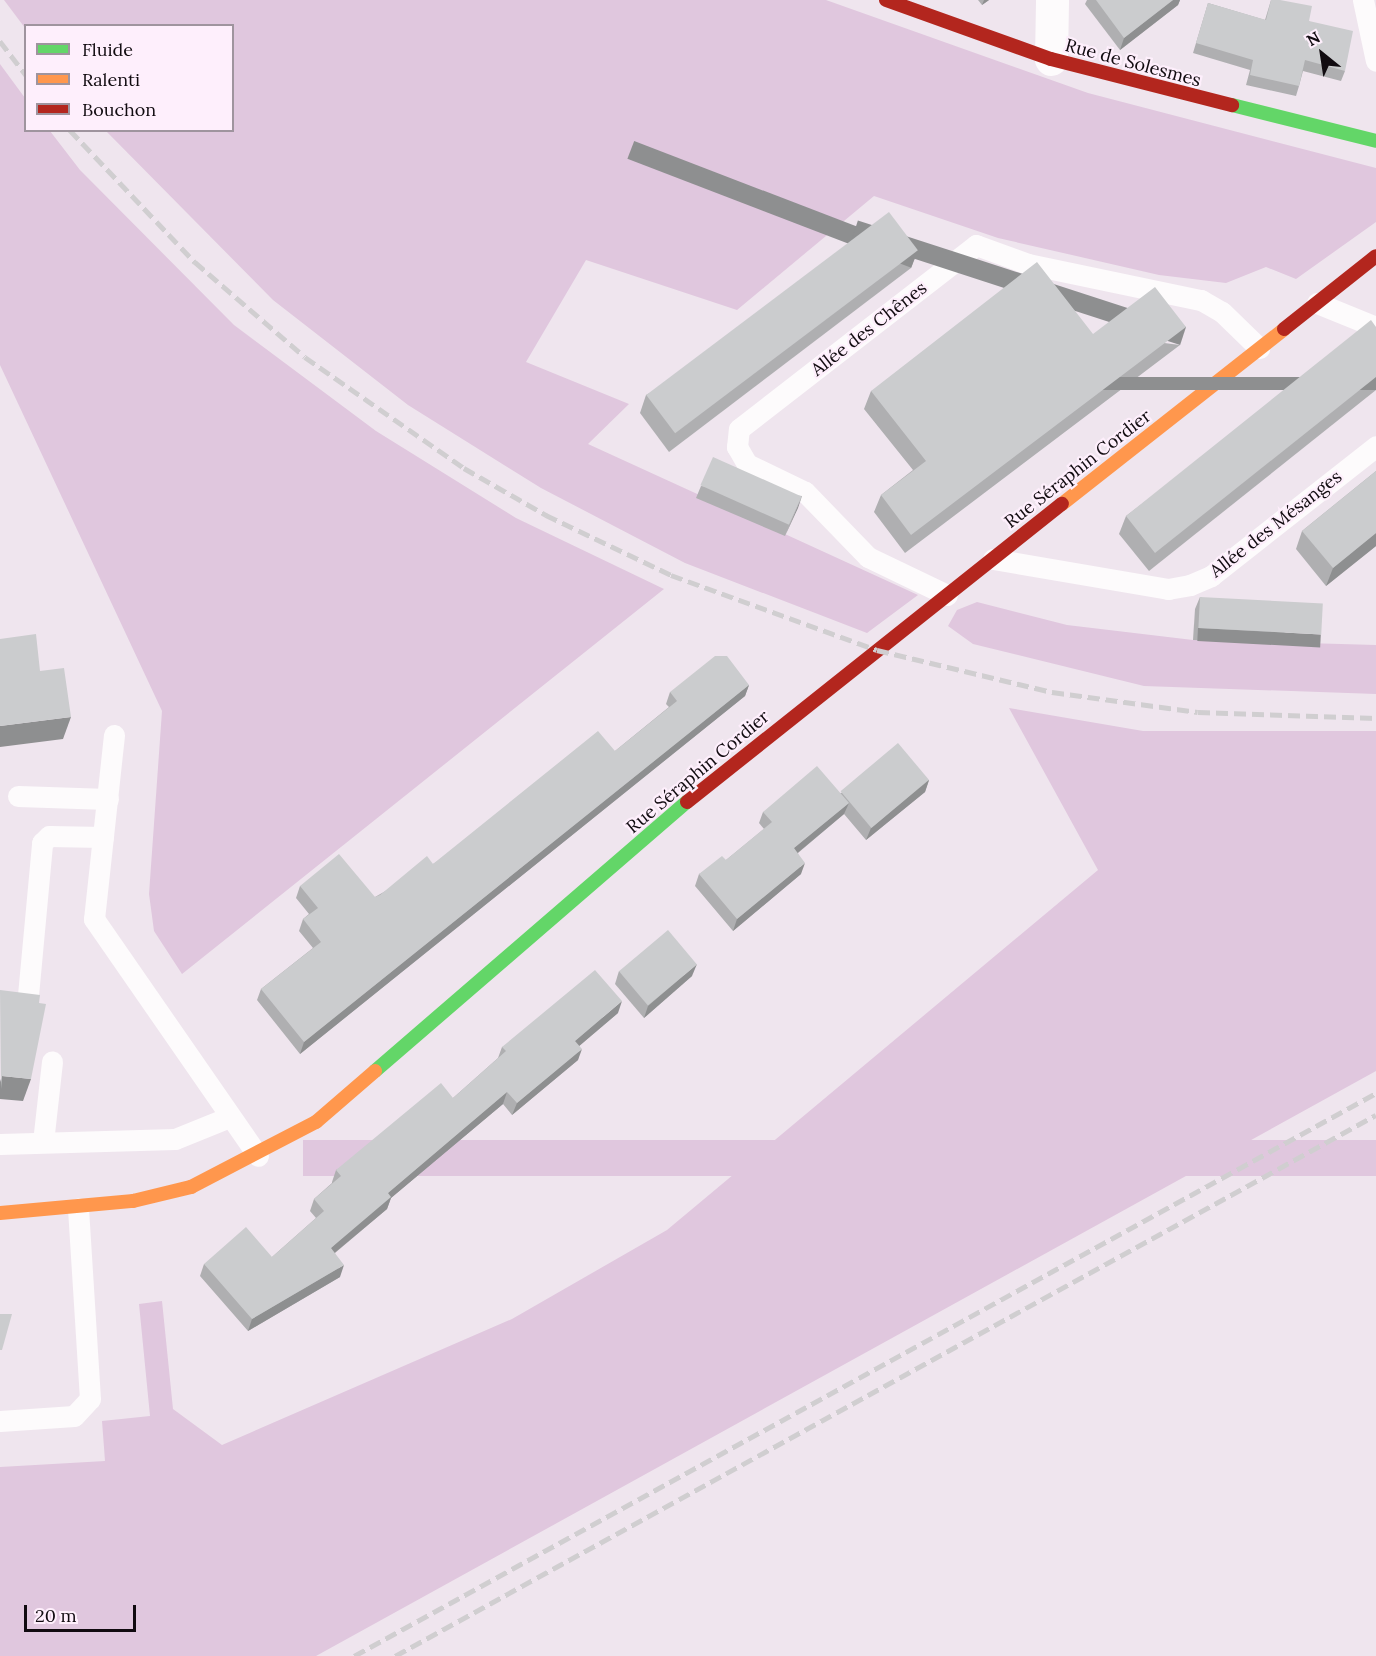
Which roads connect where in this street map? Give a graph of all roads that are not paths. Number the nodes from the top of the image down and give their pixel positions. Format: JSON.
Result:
{"nodes":[{"id":1,"x":886,"y":0,"type":"edge"},
{"id":2,"x":1052,"y":0,"type":"edge"},
{"id":3,"x":1363,"y":0,"type":"edge"},
{"id":4,"x":1051,"y":59,"type":"junction"},
{"id":5,"x":1376,"y":60,"type":"edge"},
{"id":6,"x":1376,"y":141,"type":"edge"},
{"id":7,"x":1376,"y":256,"type":"edge"},
{"id":8,"x":1317,"y":303,"type":"junction"},
{"id":9,"x":1376,"y":327,"type":"edge"},
{"id":10,"x":1259,"y":348,"type":"junction"},
{"id":11,"x":1376,"y":446,"type":"edge"},
{"id":12,"x":993,"y":558,"type":"junction"},
{"id":13,"x":948,"y":595,"type":"junction"},
{"id":14,"x":114,"y":735,"type":"dead end"},
{"id":15,"x":18,"y":796,"type":"dead end"},
{"id":16,"x":108,"y":799,"type":"junction"},
{"id":17,"x":103,"y":837,"type":"junction"},
{"id":18,"x":27,"y":1006,"type":"edge"},
{"id":19,"x":52,"y":1062,"type":"dead end"},
{"id":20,"x":227,"y":1118,"type":"junction"},
{"id":21,"x":43,"y":1142,"type":"junction"},
{"id":22,"x":0,"y":1144,"type":"edge"},
{"id":23,"x":258,"y":1156,"type":"junction"},
{"id":24,"x":78,"y":1208,"type":"junction"},
{"id":25,"x":0,"y":1213,"type":"edge"},
{"id":26,"x":0,"y":1421,"type":"edge"}],
"edges":[{"from":1,"to":4,"type":"street","name":"Rue de Solesmes"},
{"from":2,"to":4,"type":"street"},
{"from":3,"to":5,"type":"lane"},
{"from":4,"to":6,"type":"street","name":"Rue de Solesmes"},
{"from":7,"to":8,"type":"street","name":"Rue Séraphin Cordier"},
{"from":8,"to":9,"type":"lane"},
{"from":8,"to":10,"type":"street","name":"Rue Séraphin Cordier"},
{"from":10,"to":12,"type":"street","name":"Rue Séraphin Cordier"},
{"from":10,"to":13,"type":"lane","name":"Allée des Chênes"},
{"from":11,"to":12,"type":"lane","name":"Allée des Mésanges"},
{"from":12,"to":13,"type":"street","name":"Rue Séraphin Cordier"},
{"from":13,"to":23,"type":"street","name":"Rue Séraphin Cordier"},
{"from":14,"to":16,"type":"lane"},
{"from":15,"to":16,"type":"lane"},
{"from":16,"to":17,"type":"lane"},
{"from":17,"to":18,"type":"lane"},
{"from":17,"to":20,"type":"lane"},
{"from":19,"to":21,"type":"lane"},
{"from":20,"to":21,"type":"lane"},
{"from":20,"to":23,"type":"lane"},
{"from":21,"to":22,"type":"lane"},
{"from":23,"to":24,"type":"street","name":"Rue Séraphin Cordier"},
{"from":24,"to":25,"type":"street","name":"Rue Séraphin Cordier"},
{"from":24,"to":26,"type":"lane"}]}
